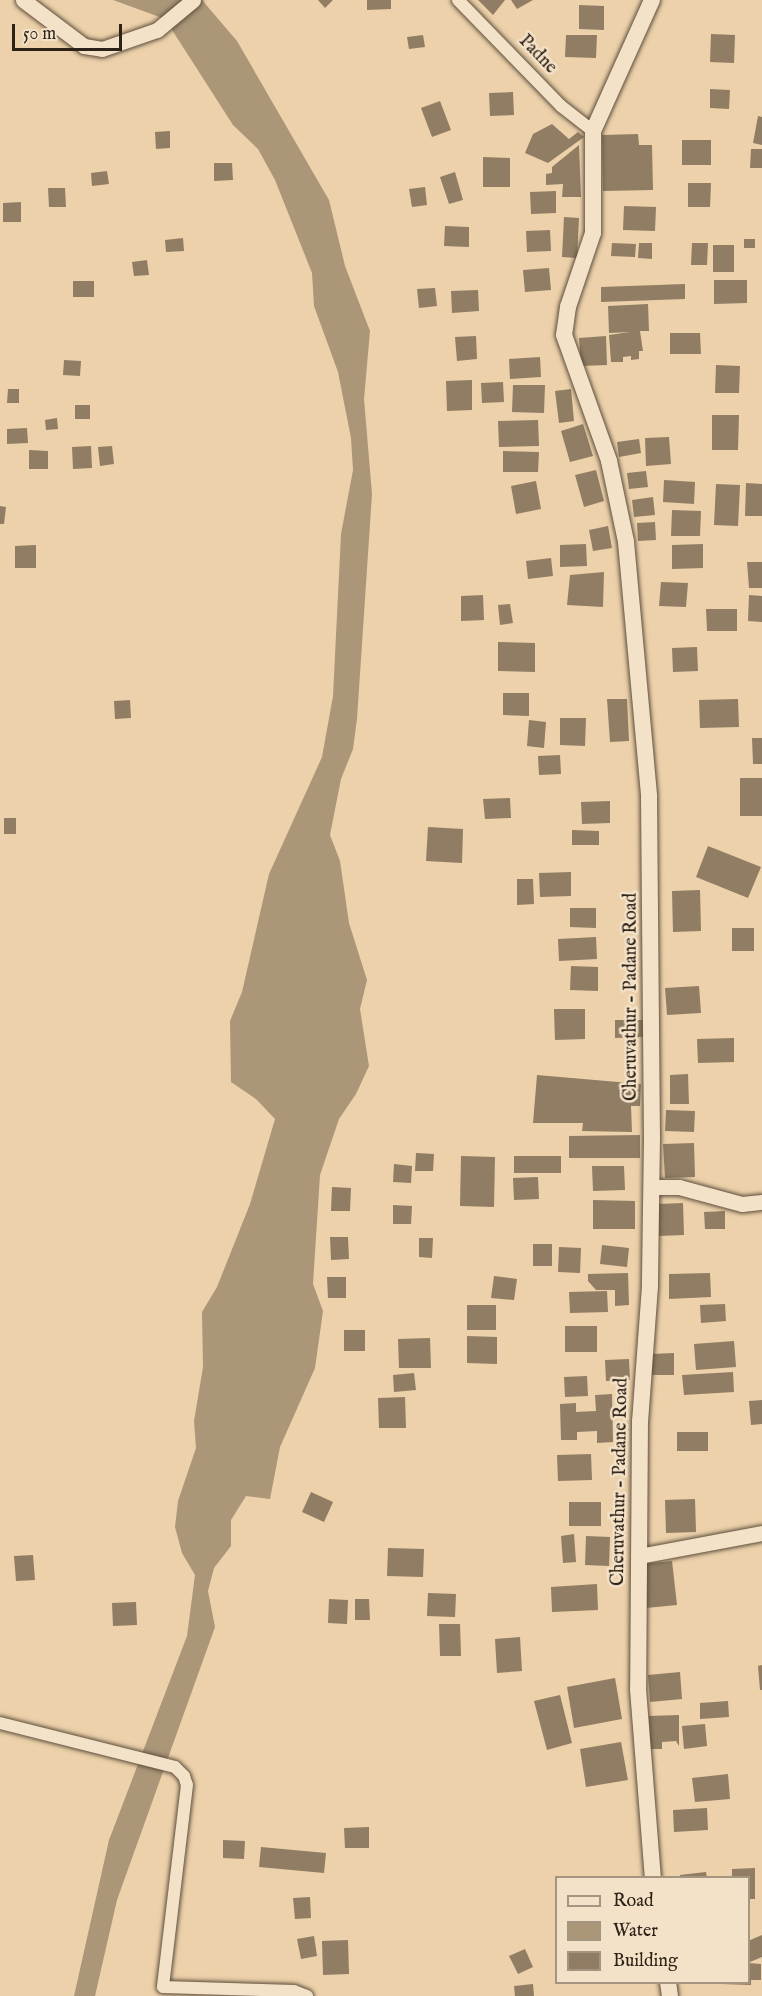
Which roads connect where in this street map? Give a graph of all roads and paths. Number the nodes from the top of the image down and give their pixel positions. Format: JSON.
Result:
{"nodes":[{"id":1,"x":23,"y":0,"type":"edge"},
{"id":2,"x":193,"y":0,"type":"edge"},
{"id":3,"x":458,"y":0,"type":"edge"},
{"id":4,"x":652,"y":0,"type":"edge"},
{"id":5,"x":593,"y":131,"type":"junction"},
{"id":6,"x":651,"y":1187,"type":"junction"},
{"id":7,"x":762,"y":1202,"type":"edge"},
{"id":8,"x":762,"y":1533,"type":"edge"},
{"id":9,"x":639,"y":1556,"type":"junction"},
{"id":10,"x":0,"y":1723,"type":"edge"},
{"id":11,"x":653,"y":1876,"type":"edge"},
{"id":12,"x":307,"y":1996,"type":"edge"}],
"edges":[{"from":1,"to":2,"type":"street"},
{"from":3,"to":5,"type":"street","name":"Padne"},
{"from":4,"to":5,"type":"main road"},
{"from":5,"to":6,"type":"main road","name":"Cheruvathur - Padane Road"},
{"from":6,"to":7,"type":"street"},
{"from":6,"to":9,"type":"main road","name":"Cheruvathur - Padane Road"},
{"from":8,"to":9,"type":"street"},
{"from":9,"to":11,"type":"main road","name":"Cheruvathur - Padane Road"},
{"from":10,"to":12,"type":"street"}]}
